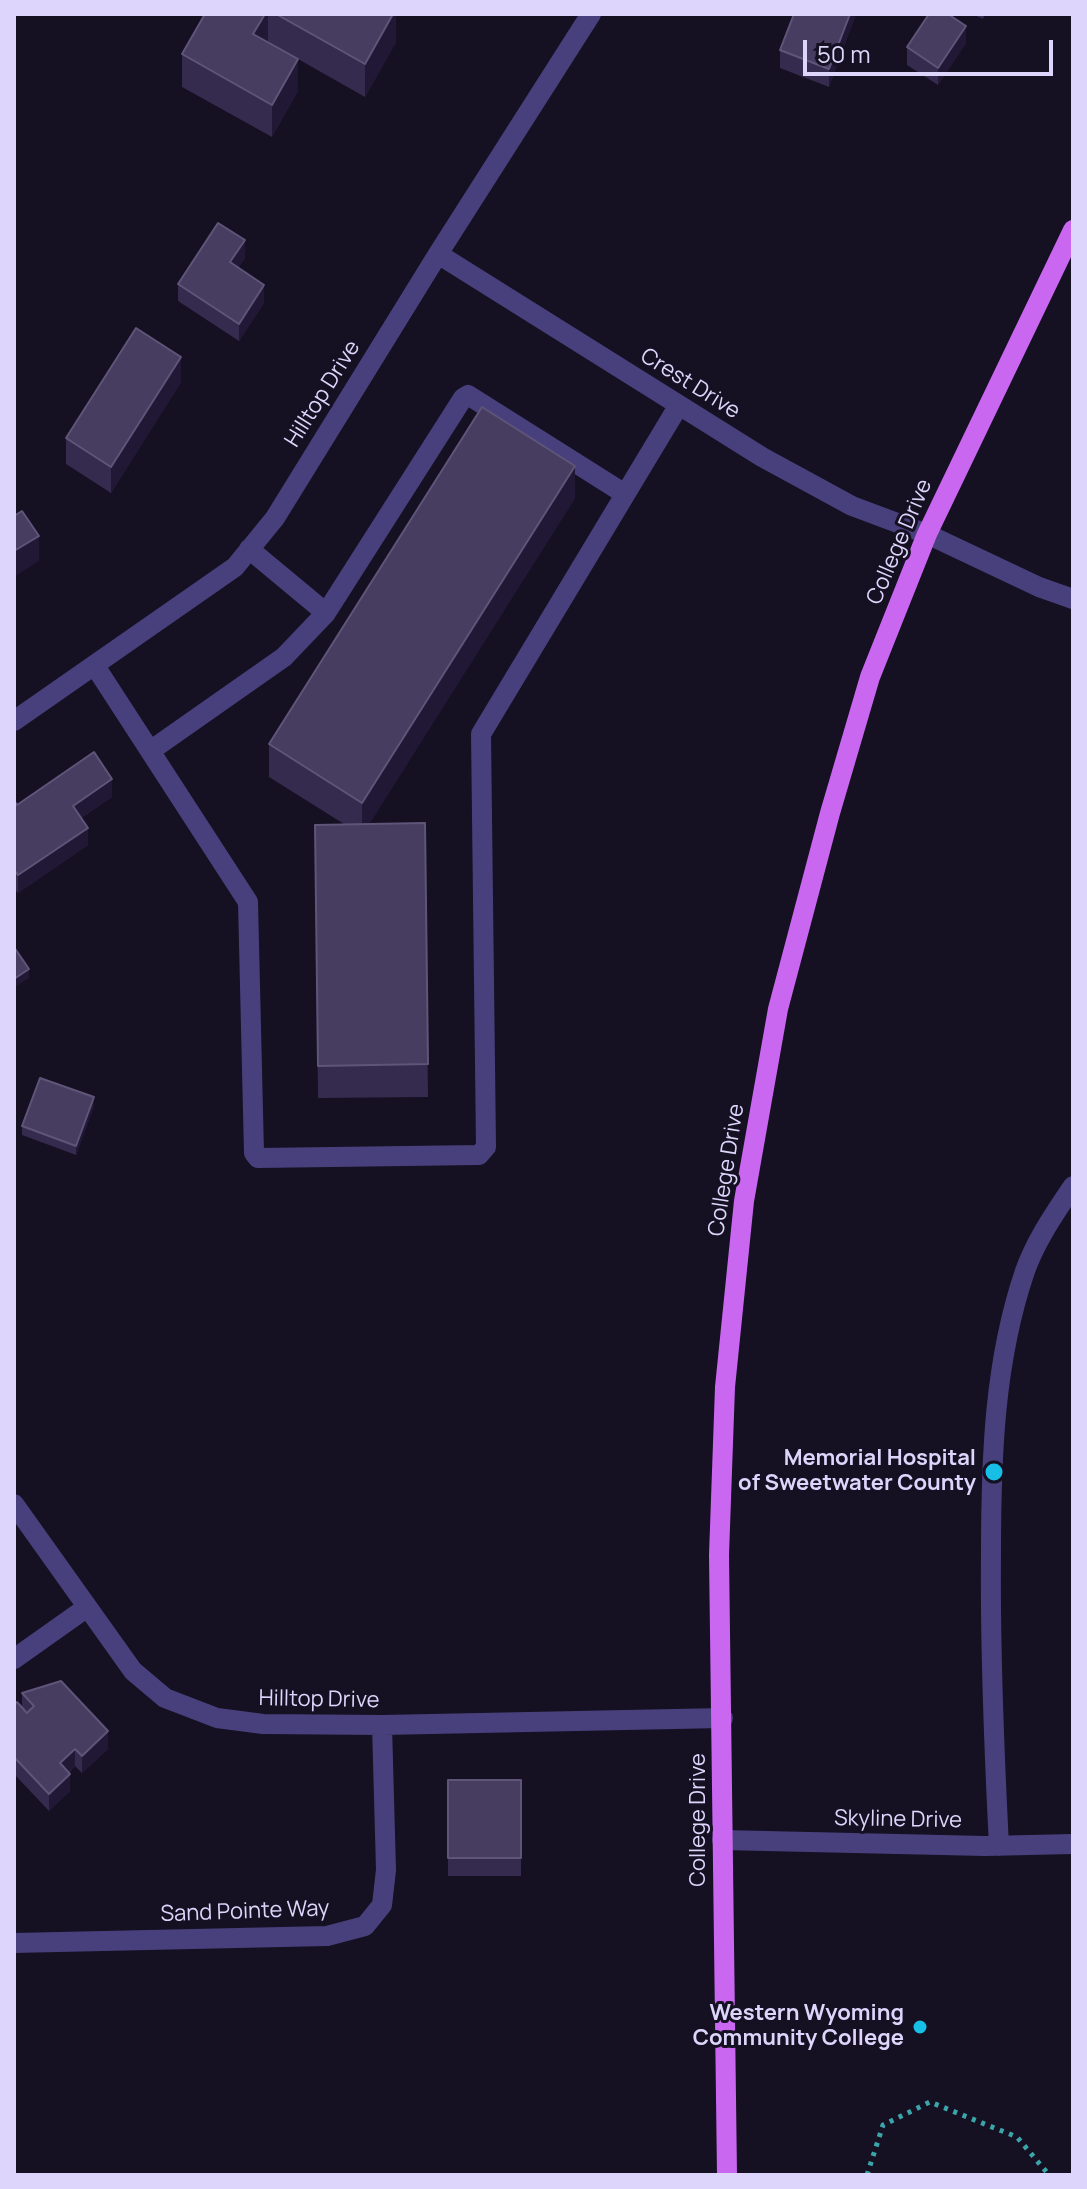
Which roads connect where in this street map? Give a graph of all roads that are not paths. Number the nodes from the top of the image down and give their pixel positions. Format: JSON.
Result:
{"nodes":[{"id":1,"x":591,"y":14,"type":"edge"},
{"id":2,"x":1073,"y":230,"type":"edge"},
{"id":3,"x":438,"y":254,"type":"junction"},
{"id":4,"x":679,"y":405,"type":"junction"},
{"id":5,"x":625,"y":494,"type":"junction"},
{"id":6,"x":927,"y":534,"type":"junction"},
{"id":7,"x":249,"y":549,"type":"junction"},
{"id":8,"x":1073,"y":599,"type":"edge"},
{"id":9,"x":326,"y":613,"type":"junction"},
{"id":10,"x":95,"y":666,"type":"junction"},
{"id":11,"x":14,"y":721,"type":"edge"},
{"id":12,"x":150,"y":751,"type":"junction"},
{"id":13,"x":1073,"y":1186,"type":"edge"},
{"id":14,"x":14,"y":1504,"type":"edge"},
{"id":15,"x":86,"y":1608,"type":"junction"},
{"id":16,"x":14,"y":1659,"type":"edge"},
{"id":17,"x":723,"y":1718,"type":"junction"},
{"id":18,"x":382,"y":1725,"type":"junction"},
{"id":19,"x":722,"y":1840,"type":"junction"},
{"id":20,"x":1073,"y":1844,"type":"edge"},
{"id":21,"x":999,"y":1846,"type":"junction"},
{"id":22,"x":14,"y":1943,"type":"edge"},
{"id":23,"x":727,"y":2175,"type":"edge"}],
"edges":[{"from":1,"to":3,"type":"street","name":"Hilltop Drive"},
{"from":2,"to":6,"type":"main road","name":"College Drive"},
{"from":3,"to":4,"type":"street","name":"Crest Drive"},
{"from":3,"to":7,"type":"street","name":"Hilltop Drive"},
{"from":4,"to":5,"type":"street"},
{"from":4,"to":6,"type":"street","name":"Crest Drive"},
{"from":5,"to":9,"type":"street"},
{"from":5,"to":12,"type":"street"},
{"from":6,"to":8,"type":"street","name":"Crest Drive"},
{"from":6,"to":17,"type":"main road","name":"College Drive"},
{"from":7,"to":9,"type":"street"},
{"from":7,"to":10,"type":"street","name":"Hilltop Drive"},
{"from":9,"to":12,"type":"street"},
{"from":10,"to":11,"type":"street","name":"Hilltop Drive"},
{"from":10,"to":12,"type":"street"},
{"from":13,"to":21,"type":"street"},
{"from":14,"to":15,"type":"street","name":"Hilltop Drive"},
{"from":15,"to":16,"type":"street"},
{"from":15,"to":18,"type":"street","name":"Hilltop Drive"},
{"from":17,"to":18,"type":"street","name":"Hilltop Drive"},
{"from":17,"to":19,"type":"main road","name":"College Drive"},
{"from":18,"to":22,"type":"street","name":"Sand Pointe Way"},
{"from":19,"to":21,"type":"street","name":"Skyline Drive"},
{"from":19,"to":23,"type":"main road","name":"College Drive"},
{"from":20,"to":21,"type":"street","name":"Skyline Drive"}]}
